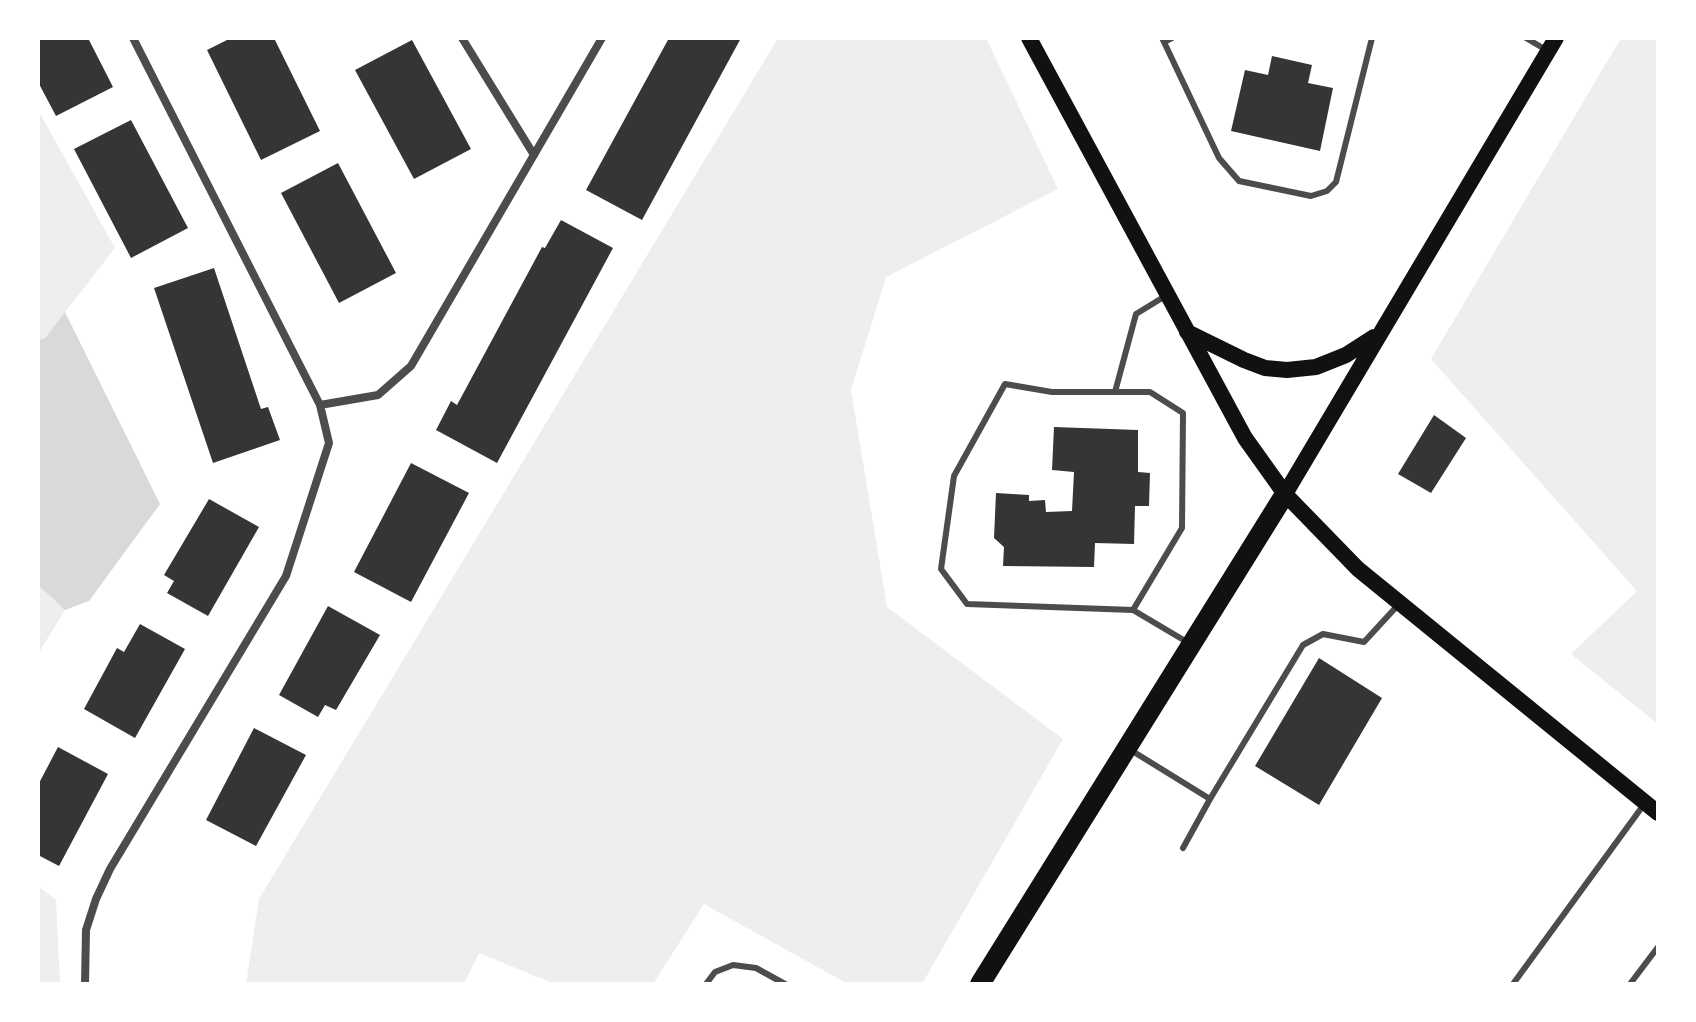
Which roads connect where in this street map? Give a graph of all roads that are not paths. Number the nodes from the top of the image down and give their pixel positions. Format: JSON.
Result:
{"nodes":[{"id":1,"x":133,"y":38,"type":"edge"},
{"id":2,"x":462,"y":38,"type":"edge"},
{"id":3,"x":602,"y":38,"type":"edge"},
{"id":4,"x":1029,"y":38,"type":"edge"},
{"id":5,"x":1172,"y":38,"type":"edge"},
{"id":6,"x":1372,"y":38,"type":"edge"},
{"id":7,"x":1526,"y":38,"type":"edge"},
{"id":8,"x":1163,"y":40,"type":"edge"},
{"id":9,"x":1552,"y":44,"type":"edge"},
{"id":10,"x":534,"y":155,"type":"junction"},
{"id":11,"x":1167,"y":295,"type":"junction"},
{"id":12,"x":1187,"y":332,"type":"junction"},
{"id":13,"x":1379,"y":334,"type":"junction"},
{"id":14,"x":1115,"y":392,"type":"junction"},
{"id":15,"x":320,"y":405,"type":"junction"},
{"id":16,"x":1285,"y":494,"type":"junction"},
{"id":17,"x":1399,"y":603,"type":"junction"},
{"id":18,"x":1133,"y":610,"type":"junction"},
{"id":19,"x":1191,"y":644,"type":"junction"},
{"id":20,"x":1126,"y":747,"type":"junction"},
{"id":21,"x":1210,"y":799,"type":"junction"},
{"id":22,"x":1652,"y":808,"type":"edge"},
{"id":23,"x":1183,"y":848,"type":"dead end"},
{"id":24,"x":1658,"y":947,"type":"edge"},
{"id":25,"x":85,"y":984,"type":"edge"},
{"id":26,"x":706,"y":984,"type":"edge"},
{"id":27,"x":785,"y":984,"type":"edge"},
{"id":28,"x":980,"y":984,"type":"edge"},
{"id":29,"x":1513,"y":984,"type":"edge"},
{"id":30,"x":1630,"y":984,"type":"edge"}],
"edges":[{"from":1,"to":15,"type":"street"},
{"from":2,"to":10,"type":"street"},
{"from":3,"to":10,"type":"street"},
{"from":4,"to":11,"type":"main road"},
{"from":5,"to":8,"type":"lane"},
{"from":6,"to":8,"type":"lane"},
{"from":7,"to":9,"type":"lane"},
{"from":9,"to":13,"type":"main road"},
{"from":10,"to":15,"type":"street"},
{"from":11,"to":12,"type":"main road"},
{"from":11,"to":14,"type":"lane"},
{"from":12,"to":13,"type":"main road"},
{"from":12,"to":16,"type":"main road"},
{"from":13,"to":16,"type":"main road"},
{"from":14,"to":18,"type":"lane"},
{"from":14,"to":18,"type":"lane"},
{"from":15,"to":25,"type":"street"},
{"from":16,"to":17,"type":"main road"},
{"from":16,"to":19,"type":"main road"},
{"from":17,"to":21,"type":"lane"},
{"from":17,"to":22,"type":"main road"},
{"from":18,"to":19,"type":"lane"},
{"from":19,"to":20,"type":"main road"},
{"from":20,"to":21,"type":"lane"},
{"from":20,"to":28,"type":"main road"},
{"from":21,"to":23,"type":"lane"},
{"from":22,"to":29,"type":"lane"},
{"from":24,"to":30,"type":"lane"},
{"from":26,"to":27,"type":"lane"}]}
